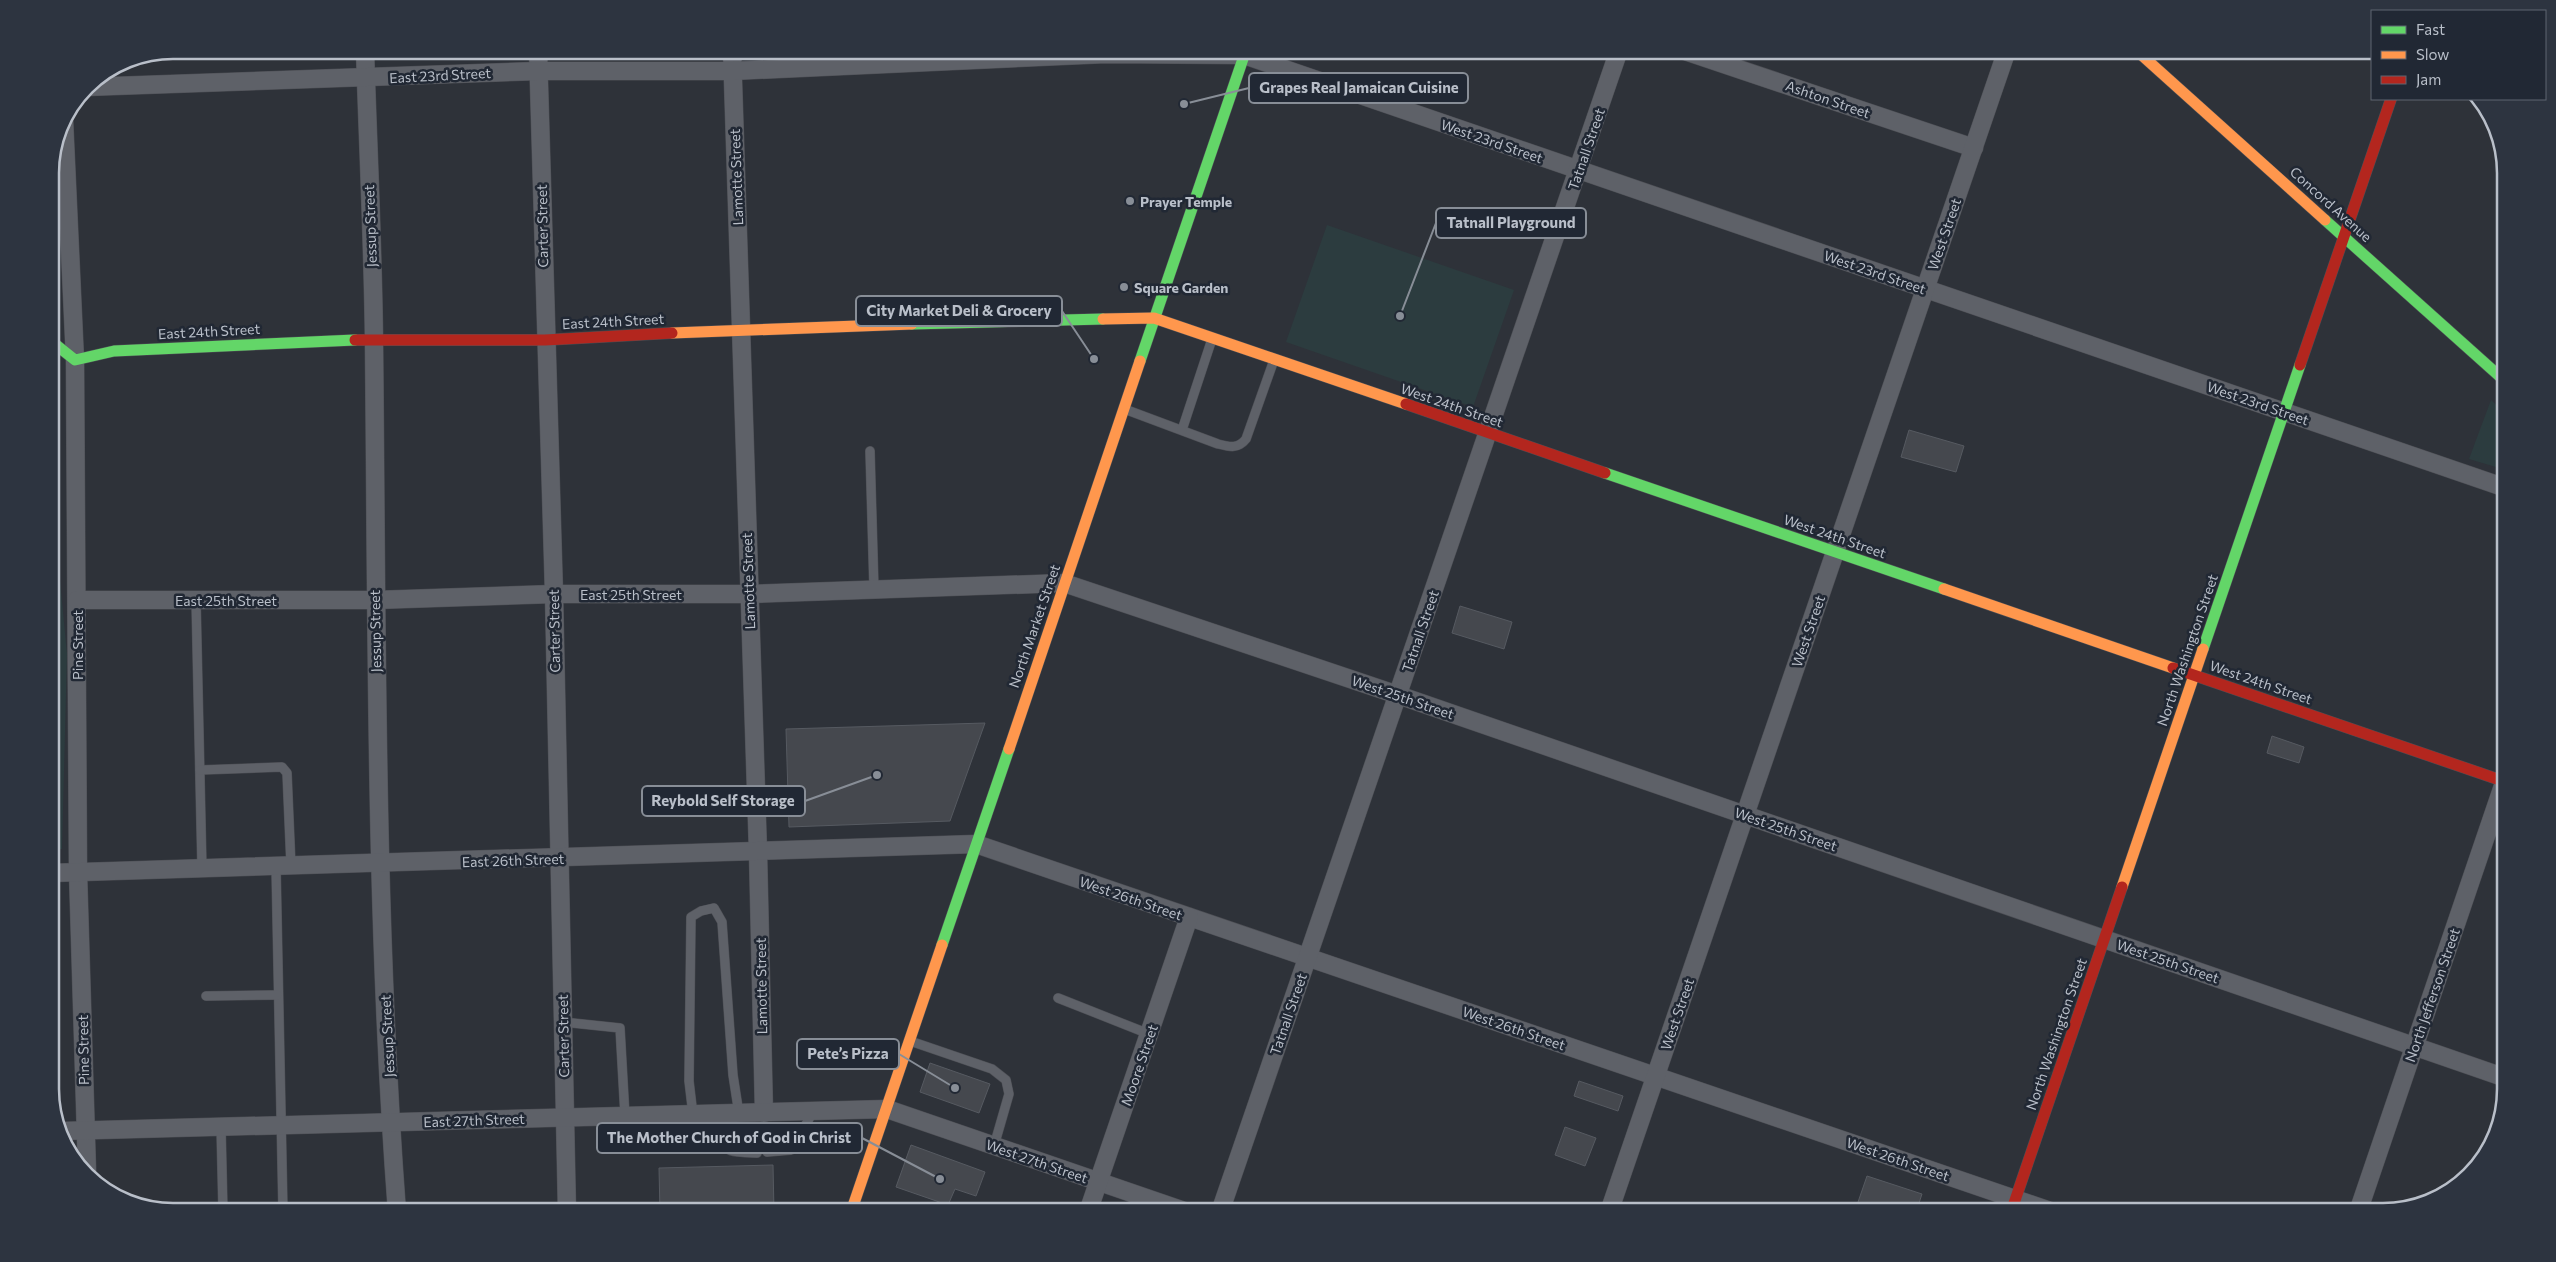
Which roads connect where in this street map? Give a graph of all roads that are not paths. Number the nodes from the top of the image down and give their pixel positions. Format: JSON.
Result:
{"nodes":[{"id":1,"x":365,"y":59,"type":"edge"},
{"id":2,"x":538,"y":59,"type":"edge"},
{"id":3,"x":732,"y":59,"type":"edge"},
{"id":4,"x":996,"y":59,"type":"edge"},
{"id":5,"x":1243,"y":59,"type":"edge"},
{"id":6,"x":1262,"y":59,"type":"edge"},
{"id":7,"x":1616,"y":59,"type":"edge"},
{"id":8,"x":1709,"y":59,"type":"edge"},
{"id":9,"x":2004,"y":59,"type":"edge"},
{"id":10,"x":2146,"y":59,"type":"edge"},
{"id":11,"x":538,"y":71,"type":"junction"},
{"id":12,"x":733,"y":71,"type":"junction"},
{"id":13,"x":366,"y":79,"type":"junction"},
{"id":14,"x":98,"y":87,"type":"edge"},
{"id":15,"x":2391,"y":100,"type":"edge"},
{"id":16,"x":65,"y":137,"type":"edge"},
{"id":17,"x":1974,"y":148,"type":"junction"},
{"id":18,"x":1578,"y":170,"type":"junction"},
{"id":19,"x":2344,"y":236,"type":"junction"},
{"id":20,"x":1925,"y":289,"type":"junction"},
{"id":21,"x":1154,"y":318,"type":"junction"},
{"id":22,"x":742,"y":329,"type":"junction"},
{"id":23,"x":1212,"y":338,"type":"junction"},
{"id":24,"x":374,"y":339,"type":"junction"},
{"id":25,"x":545,"y":340,"type":"junction"},
{"id":26,"x":59,"y":347,"type":"edge"},
{"id":27,"x":75,"y":360,"type":"junction"},
{"id":28,"x":1274,"y":360,"type":"junction"},
{"id":29,"x":2497,"y":374,"type":"edge"},
{"id":30,"x":1124,"y":408,"type":"junction"},
{"id":31,"x":2284,"y":412,"type":"junction"},
{"id":32,"x":1182,"y":430,"type":"junction"},
{"id":33,"x":1488,"y":433,"type":"junction"},
{"id":34,"x":870,"y":451,"type":"dead end"},
{"id":35,"x":2497,"y":485,"type":"edge"},
{"id":36,"x":1835,"y":552,"type":"junction"},
{"id":37,"x":1064,"y":583,"type":"junction"},
{"id":38,"x":874,"y":589,"type":"junction"},
{"id":39,"x":554,"y":594,"type":"junction"},
{"id":40,"x":748,"y":594,"type":"junction"},
{"id":41,"x":77,"y":600,"type":"junction"},
{"id":42,"x":196,"y":600,"type":"junction"},
{"id":43,"x":375,"y":600,"type":"junction"},
{"id":44,"x":2194,"y":675,"type":"junction"},
{"id":45,"x":1398,"y":695,"type":"junction"},
{"id":46,"x":200,"y":770,"type":"junction"},
{"id":47,"x":2497,"y":777,"type":"edge"},
{"id":48,"x":2497,"y":803,"type":"edge"},
{"id":49,"x":1746,"y":815,"type":"junction"},
{"id":50,"x":976,"y":844,"type":"junction"},
{"id":51,"x":758,"y":852,"type":"junction"},
{"id":52,"x":559,"y":858,"type":"junction"},
{"id":53,"x":379,"y":864,"type":"junction"},
{"id":54,"x":284,"y":866,"type":"junction"},
{"id":55,"x":202,"y":869,"type":"junction"},
{"id":56,"x":78,"y":872,"type":"junction"},
{"id":57,"x":59,"y":873,"type":"edge"},
{"id":58,"x":1190,"y":918,"type":"junction"},
{"id":59,"x":2104,"y":939,"type":"junction"},
{"id":60,"x":1308,"y":958,"type":"junction"},
{"id":61,"x":277,"y":995,"type":"junction"},
{"id":62,"x":206,"y":996,"type":"dead end"},
{"id":63,"x":1058,"y":998,"type":"dead end"},
{"id":64,"x":563,"y":1022,"type":"junction"},
{"id":65,"x":1149,"y":1034,"type":"junction"},
{"id":66,"x":910,"y":1041,"type":"junction"},
{"id":67,"x":2414,"y":1046,"type":"junction"},
{"id":68,"x":2497,"y":1075,"type":"edge"},
{"id":69,"x":1656,"y":1076,"type":"junction"},
{"id":70,"x":887,"y":1109,"type":"junction"},
{"id":71,"x":812,"y":1112,"type":"junction"},
{"id":72,"x":764,"y":1113,"type":"junction"},
{"id":73,"x":693,"y":1114,"type":"junction"},
{"id":74,"x":718,"y":1114,"type":"junction"},
{"id":75,"x":739,"y":1114,"type":"junction"},
{"id":76,"x":625,"y":1116,"type":"junction"},
{"id":77,"x":565,"y":1117,"type":"junction"},
{"id":78,"x":390,"y":1122,"type":"junction"},
{"id":79,"x":282,"y":1125,"type":"junction"},
{"id":80,"x":221,"y":1126,"type":"junction"},
{"id":81,"x":84,"y":1130,"type":"junction"},
{"id":82,"x":67,"y":1131,"type":"edge"},
{"id":83,"x":994,"y":1146,"type":"junction"},
{"id":84,"x":757,"y":1152,"type":"dead end"},
{"id":85,"x":767,"y":1152,"type":"dead end"},
{"id":86,"x":86,"y":1163,"type":"edge"},
{"id":87,"x":1098,"y":1182,"type":"junction"},
{"id":88,"x":222,"y":1203,"type":"edge"},
{"id":89,"x":283,"y":1203,"type":"edge"},
{"id":90,"x":396,"y":1203,"type":"edge"},
{"id":91,"x":567,"y":1203,"type":"edge"},
{"id":92,"x":854,"y":1203,"type":"edge"},
{"id":93,"x":1091,"y":1203,"type":"edge"},
{"id":94,"x":1160,"y":1203,"type":"edge"},
{"id":95,"x":1223,"y":1203,"type":"edge"},
{"id":96,"x":1612,"y":1203,"type":"edge"},
{"id":97,"x":2005,"y":1203,"type":"edge"},
{"id":98,"x":2014,"y":1203,"type":"edge"},
{"id":99,"x":2361,"y":1203,"type":"edge"}],
"edges":[{"from":1,"to":13,"type":"street","name":"Jessup Street"},
{"from":2,"to":11,"type":"street","name":"Carter Street"},
{"from":3,"to":12,"type":"street","name":"Lamotte Street"},
{"from":4,"to":12,"type":"street","name":"East 23rd Street"},
{"from":5,"to":21,"type":"main road","name":"North Market Street"},
{"from":6,"to":18,"type":"street","name":"West 23rd Street"},
{"from":7,"to":18,"type":"street","name":"Tatnall Street"},
{"from":8,"to":17,"type":"street","name":"Ashton Street"},
{"from":9,"to":17,"type":"street","name":"West Street"},
{"from":10,"to":19,"type":"main road","name":"Concord Avenue"},
{"from":11,"to":12,"type":"street","name":"East 23rd Street"},
{"from":11,"to":13,"type":"street","name":"East 23rd Street"},
{"from":11,"to":25,"type":"street","name":"Carter Street"},
{"from":12,"to":22,"type":"street","name":"Lamotte Street"},
{"from":13,"to":14,"type":"street","name":"East 23rd Street"},
{"from":13,"to":24,"type":"street","name":"Jessup Street"},
{"from":15,"to":19,"type":"main road","name":"North Washington Street"},
{"from":16,"to":27,"type":"street","name":"Pine Street"},
{"from":17,"to":20,"type":"street","name":"West Street"},
{"from":18,"to":20,"type":"street","name":"West 23rd Street"},
{"from":18,"to":33,"type":"street","name":"Tatnall Street"},
{"from":19,"to":29,"type":"main road","name":"Concord Avenue"},
{"from":19,"to":31,"type":"main road","name":"North Washington Street"},
{"from":20,"to":31,"type":"street","name":"West 23rd Street"},
{"from":20,"to":36,"type":"street","name":"West Street"},
{"from":21,"to":22,"type":"main road","name":"East 24th Street"},
{"from":21,"to":23,"type":"main road","name":"West 24th Street"},
{"from":21,"to":30,"type":"main road","name":"North Market Street"},
{"from":22,"to":25,"type":"main road","name":"East 24th Street"},
{"from":22,"to":40,"type":"street","name":"Lamotte Street"},
{"from":23,"to":28,"type":"main road","name":"West 24th Street"},
{"from":23,"to":32,"type":"lane"},
{"from":24,"to":25,"type":"main road","name":"East 24th Street"},
{"from":24,"to":27,"type":"main road","name":"East 24th Street"},
{"from":24,"to":43,"type":"street","name":"Jessup Street"},
{"from":25,"to":39,"type":"street","name":"Carter Street"},
{"from":26,"to":27,"type":"main road"},
{"from":27,"to":41,"type":"street","name":"Pine Street"},
{"from":28,"to":32,"type":"lane"},
{"from":28,"to":33,"type":"main road","name":"West 24th Street"},
{"from":30,"to":32,"type":"lane"},
{"from":30,"to":37,"type":"main road","name":"North Market Street"},
{"from":31,"to":35,"type":"street","name":"West 23rd Street"},
{"from":31,"to":44,"type":"main road","name":"North Washington Street"},
{"from":33,"to":36,"type":"main road","name":"West 24th Street"},
{"from":33,"to":45,"type":"street","name":"Tatnall Street"},
{"from":34,"to":38,"type":"lane"},
{"from":36,"to":44,"type":"main road","name":"West 24th Street"},
{"from":36,"to":49,"type":"street","name":"West Street"},
{"from":37,"to":38,"type":"street","name":"East 25th Street"},
{"from":37,"to":45,"type":"street","name":"West 25th Street"},
{"from":37,"to":50,"type":"main road","name":"North Market Street"},
{"from":38,"to":40,"type":"street","name":"East 25th Street"},
{"from":39,"to":40,"type":"street","name":"East 25th Street"},
{"from":39,"to":43,"type":"street","name":"East 25th Street"},
{"from":39,"to":52,"type":"street","name":"Carter Street"},
{"from":40,"to":51,"type":"street","name":"Lamotte Street"},
{"from":41,"to":42,"type":"street","name":"East 25th Street"},
{"from":41,"to":56,"type":"street","name":"Pine Street"},
{"from":42,"to":43,"type":"street","name":"East 25th Street"},
{"from":42,"to":46,"type":"lane"},
{"from":43,"to":53,"type":"street","name":"Jessup Street"},
{"from":44,"to":47,"type":"main road","name":"West 24th Street"},
{"from":44,"to":59,"type":"main road","name":"North Washington Street"},
{"from":45,"to":49,"type":"street","name":"West 25th Street"},
{"from":45,"to":60,"type":"street","name":"Tatnall Street"},
{"from":46,"to":54,"type":"lane"},
{"from":46,"to":55,"type":"lane"},
{"from":48,"to":67,"type":"street","name":"North Jefferson Street"},
{"from":49,"to":59,"type":"street","name":"West 25th Street"},
{"from":49,"to":69,"type":"street","name":"West Street"},
{"from":50,"to":51,"type":"street","name":"East 26th Street"},
{"from":50,"to":58,"type":"street","name":"West 26th Street"},
{"from":50,"to":66,"type":"main road","name":"North Market Street"},
{"from":51,"to":52,"type":"street","name":"East 26th Street"},
{"from":51,"to":72,"type":"street","name":"Lamotte Street"},
{"from":52,"to":53,"type":"street","name":"East 26th Street"},
{"from":52,"to":64,"type":"street","name":"Carter Street"},
{"from":53,"to":54,"type":"street","name":"East 26th Street"},
{"from":53,"to":78,"type":"street","name":"Jessup Street"},
{"from":54,"to":55,"type":"street","name":"East 26th Street"},
{"from":54,"to":61,"type":"lane"},
{"from":55,"to":56,"type":"street","name":"East 26th Street"},
{"from":56,"to":57,"type":"street","name":"East 26th Street"},
{"from":56,"to":81,"type":"street","name":"Pine Street"},
{"from":58,"to":60,"type":"street","name":"West 26th Street"},
{"from":58,"to":65,"type":"street","name":"Moore Street"},
{"from":59,"to":67,"type":"street","name":"West 25th Street"},
{"from":59,"to":98,"type":"main road","name":"North Washington Street"},
{"from":60,"to":69,"type":"street","name":"West 26th Street"},
{"from":60,"to":95,"type":"street","name":"Tatnall Street"},
{"from":61,"to":62,"type":"lane"},
{"from":61,"to":79,"type":"lane"},
{"from":63,"to":65,"type":"lane"},
{"from":64,"to":76,"type":"lane"},
{"from":64,"to":77,"type":"street","name":"Carter Street"},
{"from":65,"to":87,"type":"street","name":"Moore Street"},
{"from":66,"to":70,"type":"main road","name":"North Market Street"},
{"from":66,"to":83,"type":"lane"},
{"from":67,"to":68,"type":"street","name":"West 25th Street"},
{"from":67,"to":99,"type":"street","name":"North Jefferson Street"},
{"from":69,"to":96,"type":"street","name":"West Street"},
{"from":69,"to":97,"type":"street","name":"West 26th Street"},
{"from":70,"to":71,"type":"street","name":"East 27th Street"},
{"from":70,"to":83,"type":"street","name":"West 27th Street"},
{"from":70,"to":92,"type":"main road","name":"North Market Street"},
{"from":71,"to":72,"type":"street","name":"East 27th Street"},
{"from":71,"to":85,"type":"lane"},
{"from":72,"to":75,"type":"street","name":"East 27th Street"},
{"from":73,"to":74,"type":"street","name":"East 27th Street"},
{"from":73,"to":75,"type":"lane"},
{"from":73,"to":76,"type":"street","name":"East 27th Street"},
{"from":74,"to":75,"type":"street","name":"East 27th Street"},
{"from":74,"to":84,"type":"lane"},
{"from":76,"to":77,"type":"street","name":"East 27th Street"},
{"from":77,"to":78,"type":"street","name":"East 27th Street"},
{"from":77,"to":91,"type":"street","name":"Carter Street"},
{"from":78,"to":79,"type":"street","name":"East 27th Street"},
{"from":78,"to":90,"type":"street","name":"Jessup Street"},
{"from":79,"to":80,"type":"street","name":"East 27th Street"},
{"from":79,"to":89,"type":"lane"},
{"from":80,"to":81,"type":"street","name":"East 27th Street"},
{"from":80,"to":88,"type":"lane"},
{"from":81,"to":82,"type":"street","name":"East 27th Street"},
{"from":81,"to":86,"type":"street","name":"Pine Street"},
{"from":83,"to":87,"type":"street","name":"West 27th Street"},
{"from":87,"to":93,"type":"street","name":"Moore Street"},
{"from":87,"to":94,"type":"street","name":"West 27th Street"}]}
